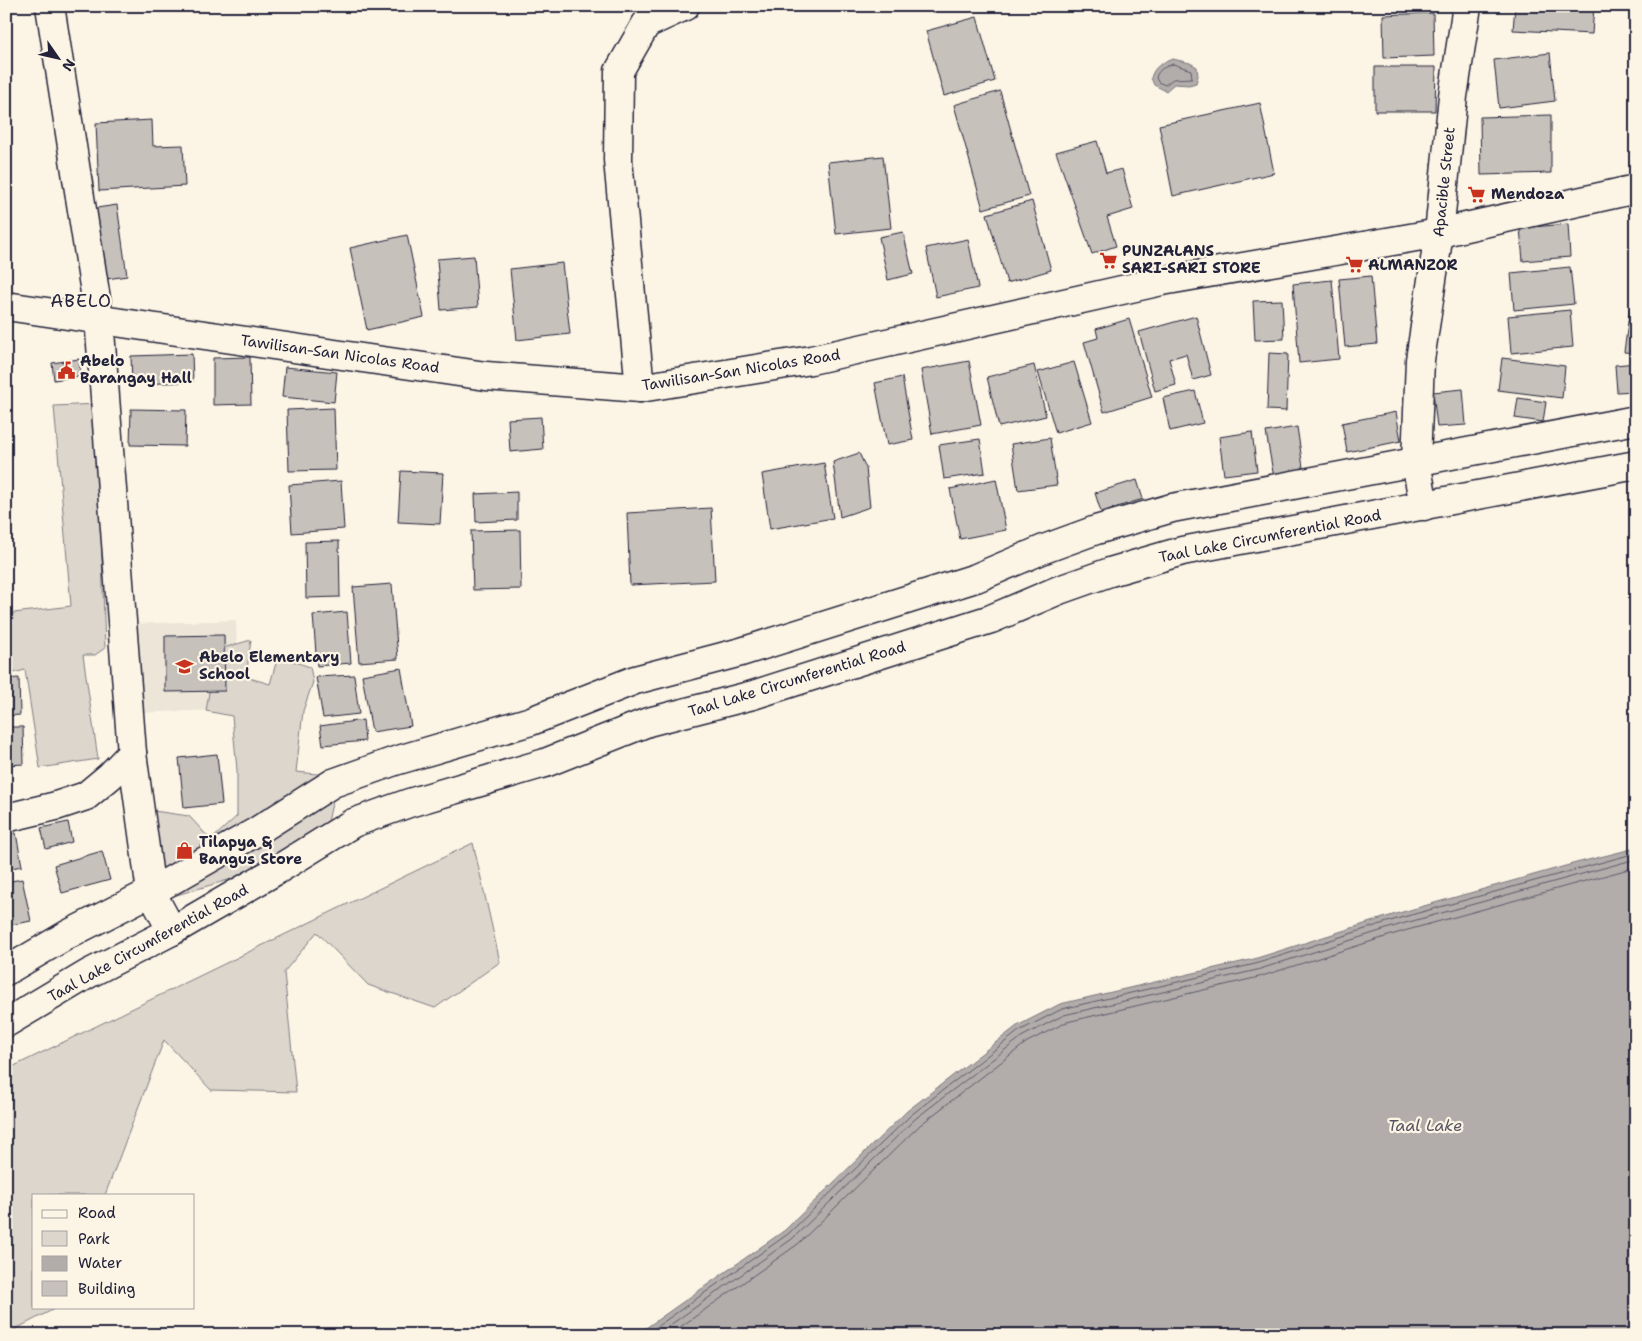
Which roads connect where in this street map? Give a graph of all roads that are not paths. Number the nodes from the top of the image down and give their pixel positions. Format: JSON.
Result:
{"nodes":[{"id":1,"x":50,"y":6,"type":"edge"},
{"id":2,"x":685,"y":6,"type":"edge"},
{"id":3,"x":1467,"y":6,"type":"edge"},
{"id":4,"x":1636,"y":189,"type":"edge"},
{"id":5,"x":1439,"y":233,"type":"junction"},
{"id":6,"x":6,"y":306,"type":"edge"},
{"id":7,"x":99,"y":318,"type":"junction"},
{"id":8,"x":640,"y":388,"type":"junction"},
{"id":9,"x":1636,"y":420,"type":"edge"},
{"id":10,"x":1416,"y":462,"type":"junction"},
{"id":11,"x":1636,"y":465,"type":"edge"},
{"id":12,"x":1424,"y":506,"type":"junction"},
{"id":13,"x":132,"y":753,"type":"junction"},
{"id":14,"x":6,"y":818,"type":"edge"},
{"id":15,"x":151,"y":892,"type":"junction"},
{"id":16,"x":172,"y":931,"type":"junction"},
{"id":17,"x":6,"y":972,"type":"edge"},
{"id":18,"x":6,"y":1023,"type":"edge"}],
"edges":[{"from":1,"to":7,"type":"main road"},
{"from":2,"to":8,"type":"main road"},
{"from":3,"to":5,"type":"main road","name":"Apacible Street"},
{"from":4,"to":5,"type":"main road","name":"Tawilisan-San Nicolas Road"},
{"from":5,"to":8,"type":"main road","name":"Tawilisan-San Nicolas Road"},
{"from":5,"to":10,"type":"main road","name":"Apacible Street"},
{"from":6,"to":7,"type":"main road","name":"Tawilisan-San Nicolas Road"},
{"from":7,"to":8,"type":"main road","name":"Tawilisan-San Nicolas Road"},
{"from":7,"to":13,"type":"main road"},
{"from":9,"to":10,"type":"main road"},
{"from":10,"to":12,"type":"main road","name":"Apacible Street"},
{"from":10,"to":15,"type":"main road"},
{"from":11,"to":12,"type":"main road","name":"Taal Lake Circumferential Road"},
{"from":12,"to":16,"type":"main road","name":"Taal Lake Circumferential Road"},
{"from":13,"to":14,"type":"main road"},
{"from":13,"to":15,"type":"main road"},
{"from":15,"to":16,"type":"main road"},
{"from":15,"to":17,"type":"main road"},
{"from":16,"to":18,"type":"main road","name":"Taal Lake Circumferential Road"}]}
